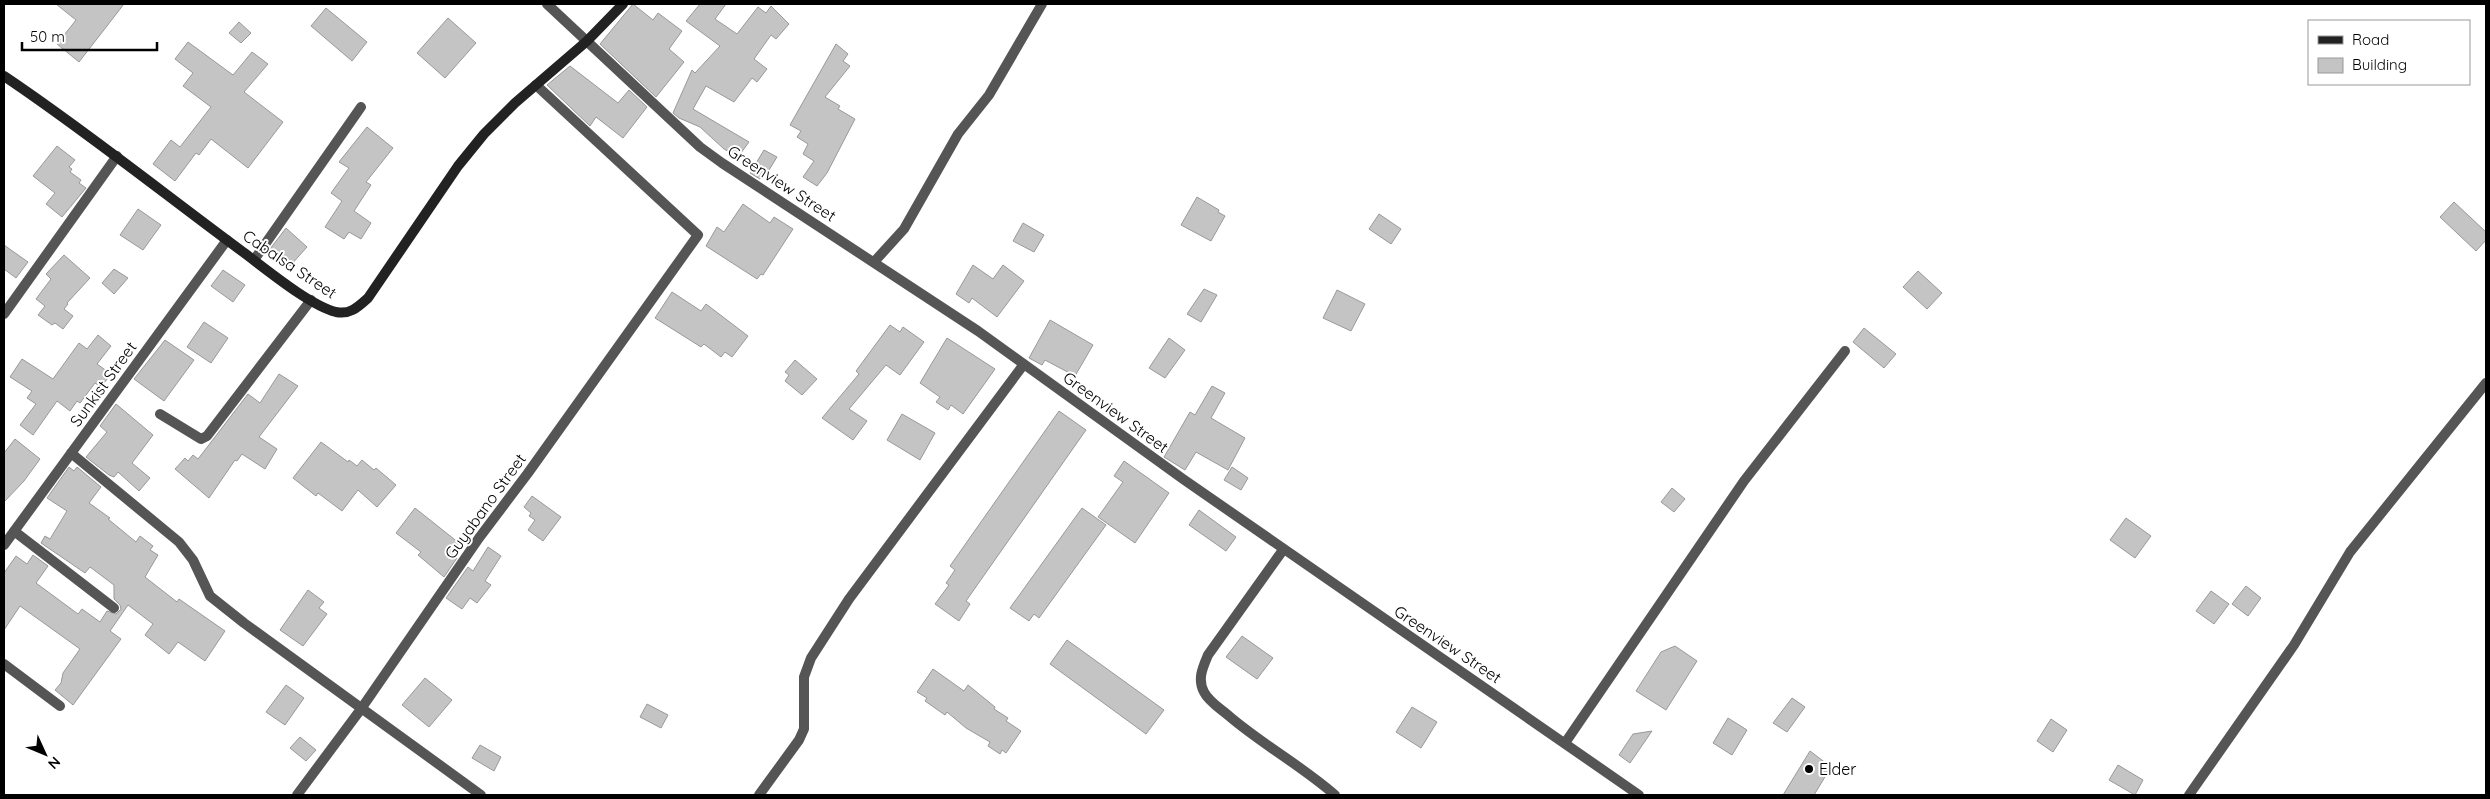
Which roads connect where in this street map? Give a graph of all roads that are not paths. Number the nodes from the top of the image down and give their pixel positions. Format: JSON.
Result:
{"nodes":[{"id":1,"x":547,"y":4,"type":"edge"},
{"id":2,"x":623,"y":4,"type":"edge"},
{"id":3,"x":1042,"y":4,"type":"edge"},
{"id":4,"x":587,"y":41,"type":"junction"},
{"id":5,"x":4,"y":76,"type":"edge"},
{"id":6,"x":536,"y":85,"type":"junction"},
{"id":7,"x":362,"y":107,"type":"dead end"},
{"id":8,"x":117,"y":156,"type":"junction"},
{"id":9,"x":227,"y":240,"type":"junction"},
{"id":10,"x":254,"y":260,"type":"junction"},
{"id":11,"x":874,"y":262,"type":"junction"},
{"id":12,"x":311,"y":300,"type":"junction"},
{"id":13,"x":4,"y":314,"type":"edge"},
{"id":14,"x":1845,"y":350,"type":"dead end"},
{"id":15,"x":1024,"y":364,"type":"junction"},
{"id":16,"x":2486,"y":383,"type":"edge"},
{"id":17,"x":160,"y":414,"type":"dead end"},
{"id":18,"x":71,"y":453,"type":"junction"},
{"id":19,"x":14,"y":531,"type":"junction"},
{"id":20,"x":4,"y":545,"type":"edge"},
{"id":21,"x":1283,"y":550,"type":"junction"},
{"id":22,"x":114,"y":608,"type":"dead end"},
{"id":23,"x":4,"y":664,"type":"edge"},
{"id":24,"x":60,"y":706,"type":"dead end"},
{"id":25,"x":361,"y":709,"type":"junction"},
{"id":26,"x":1565,"y":743,"type":"junction"},
{"id":27,"x":297,"y":795,"type":"edge"},
{"id":28,"x":481,"y":795,"type":"edge"},
{"id":29,"x":759,"y":795,"type":"edge"},
{"id":30,"x":1335,"y":795,"type":"edge"},
{"id":31,"x":1639,"y":795,"type":"edge"},
{"id":32,"x":2189,"y":795,"type":"edge"}],
"edges":[{"from":1,"to":4,"type":"street","name":"Greenview Street"},
{"from":2,"to":4,"type":"street","name":"Cabalsa Street"},
{"from":3,"to":11,"type":"street"},
{"from":4,"to":6,"type":"street","name":"Cabalsa Street"},
{"from":4,"to":11,"type":"street","name":"Greenview Street"},
{"from":5,"to":8,"type":"street","name":"Cabalsa Street"},
{"from":6,"to":12,"type":"street","name":"Cabalsa Street"},
{"from":6,"to":25,"type":"street","name":"Guyabano Street"},
{"from":7,"to":10,"type":"street"},
{"from":8,"to":9,"type":"street","name":"Cabalsa Street"},
{"from":8,"to":13,"type":"street"},
{"from":9,"to":10,"type":"street","name":"Cabalsa Street"},
{"from":9,"to":18,"type":"street","name":"Sunkist Street"},
{"from":10,"to":12,"type":"street","name":"Cabalsa Street"},
{"from":11,"to":15,"type":"street","name":"Greenview Street"},
{"from":12,"to":17,"type":"street"},
{"from":14,"to":26,"type":"street"},
{"from":15,"to":21,"type":"street","name":"Greenview Street"},
{"from":15,"to":29,"type":"street"},
{"from":16,"to":32,"type":"street"},
{"from":18,"to":19,"type":"street","name":"Sunkist Street"},
{"from":18,"to":25,"type":"street"},
{"from":19,"to":20,"type":"street","name":"Sunkist Street"},
{"from":19,"to":22,"type":"street"},
{"from":21,"to":26,"type":"street","name":"Greenview Street"},
{"from":21,"to":30,"type":"street"},
{"from":23,"to":24,"type":"street"},
{"from":25,"to":27,"type":"street","name":"Guyabano Street"},
{"from":25,"to":28,"type":"street"},
{"from":26,"to":31,"type":"street","name":"Greenview Street"}]}
